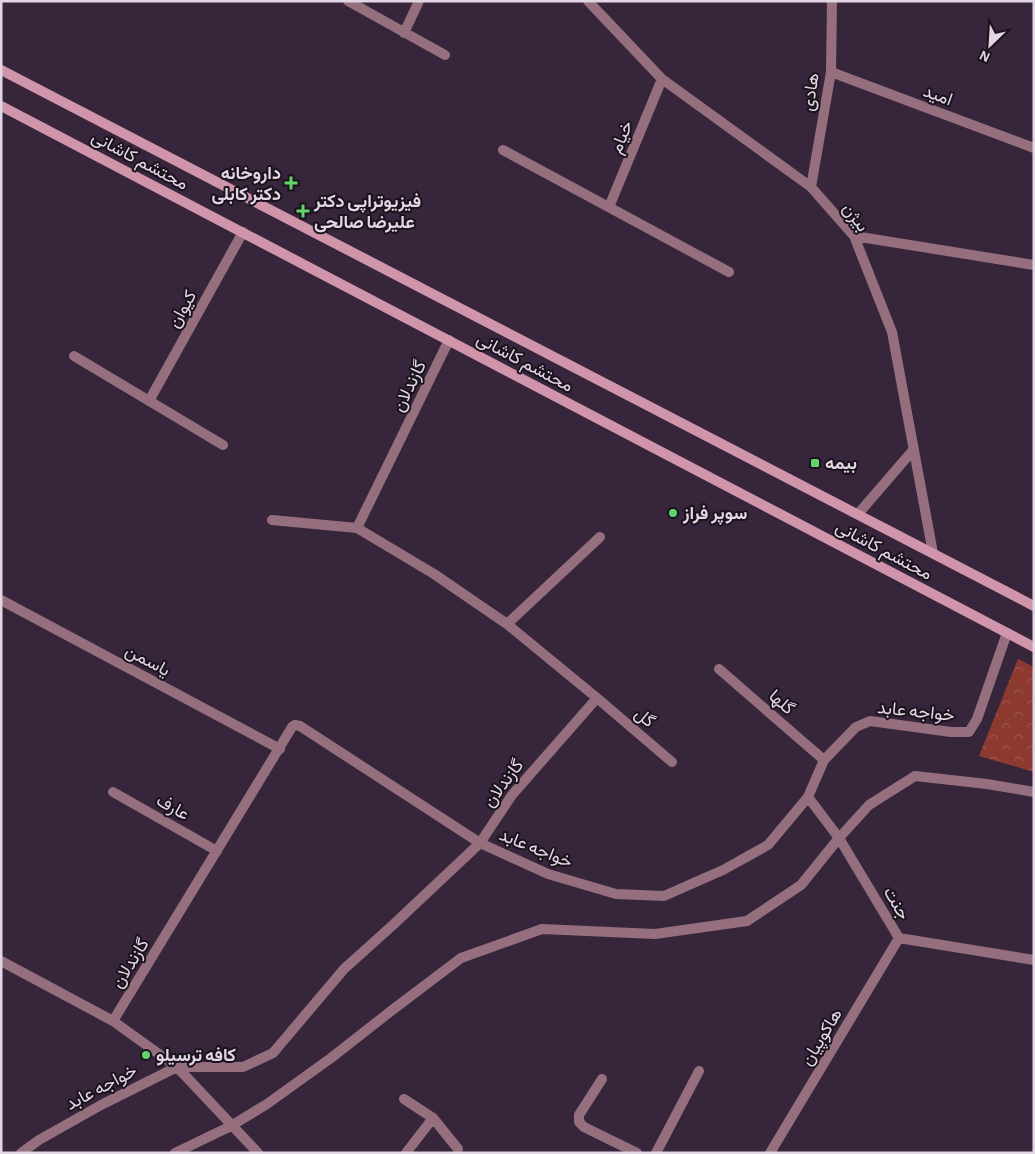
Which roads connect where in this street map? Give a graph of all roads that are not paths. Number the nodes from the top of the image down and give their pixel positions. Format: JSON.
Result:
{"nodes":[{"id":1,"x":348,"y":1,"type":"edge"},
{"id":2,"x":419,"y":1,"type":"edge"},
{"id":3,"x":588,"y":1,"type":"edge"},
{"id":4,"x":832,"y":1,"type":"edge"},
{"id":5,"x":404,"y":33,"type":"junction"},
{"id":6,"x":445,"y":55,"type":"dead end"},
{"id":7,"x":1,"y":70,"type":"edge"},
{"id":8,"x":831,"y":72,"type":"junction"},
{"id":9,"x":662,"y":79,"type":"junction"},
{"id":10,"x":1,"y":106,"type":"edge"},
{"id":11,"x":1034,"y":148,"type":"edge"},
{"id":12,"x":503,"y":150,"type":"dead end"},
{"id":13,"x":811,"y":187,"type":"junction"},
{"id":14,"x":609,"y":207,"type":"junction"},
{"id":15,"x":242,"y":232,"type":"junction"},
{"id":16,"x":854,"y":236,"type":"junction"},
{"id":17,"x":1034,"y":265,"type":"edge"},
{"id":18,"x":729,"y":272,"type":"dead end"},
{"id":19,"x":450,"y":340,"type":"junction"},
{"id":20,"x":74,"y":356,"type":"dead end"},
{"id":21,"x":149,"y":401,"type":"junction"},
{"id":22,"x":223,"y":445,"type":"dead end"},
{"id":23,"x":914,"y":450,"type":"junction"},
{"id":24,"x":858,"y":514,"type":"junction"},
{"id":25,"x":272,"y":520,"type":"dead end"},
{"id":26,"x":357,"y":528,"type":"junction"},
{"id":27,"x":600,"y":537,"type":"dead end"},
{"id":28,"x":933,"y":553,"type":"junction"},
{"id":29,"x":1,"y":600,"type":"edge"},
{"id":30,"x":1034,"y":606,"type":"edge"},
{"id":31,"x":507,"y":624,"type":"junction"},
{"id":32,"x":1007,"y":633,"type":"junction"},
{"id":33,"x":1034,"y":647,"type":"edge"},
{"id":34,"x":719,"y":669,"type":"dead end"},
{"id":35,"x":597,"y":698,"type":"junction"},
{"id":36,"x":280,"y":748,"type":"junction"},
{"id":37,"x":824,"y":760,"type":"junction"},
{"id":38,"x":672,"y":762,"type":"dead end"},
{"id":39,"x":113,"y":792,"type":"dead end"},
{"id":40,"x":1034,"y":792,"type":"edge"},
{"id":41,"x":808,"y":797,"type":"junction"},
{"id":42,"x":839,"y":838,"type":"junction"},
{"id":43,"x":480,"y":843,"type":"junction"},
{"id":44,"x":217,"y":851,"type":"junction"},
{"id":45,"x":899,"y":938,"type":"junction"},
{"id":46,"x":1034,"y":960,"type":"edge"},
{"id":47,"x":1,"y":961,"type":"edge"},
{"id":48,"x":113,"y":1021,"type":"junction"},
{"id":49,"x":177,"y":1067,"type":"junction"},
{"id":50,"x":700,"y":1071,"type":"dead end"},
{"id":51,"x":602,"y":1079,"type":"dead end"},
{"id":52,"x":404,"y":1099,"type":"dead end"},
{"id":53,"x":433,"y":1118,"type":"junction"},
{"id":54,"x":231,"y":1126,"type":"junction"},
{"id":55,"x":458,"y":1149,"type":"dead end"},
{"id":56,"x":21,"y":1153,"type":"edge"},
{"id":57,"x":175,"y":1153,"type":"edge"},
{"id":58,"x":258,"y":1153,"type":"edge"},
{"id":59,"x":406,"y":1153,"type":"edge"},
{"id":60,"x":637,"y":1153,"type":"edge"},
{"id":61,"x":656,"y":1153,"type":"edge"},
{"id":62,"x":770,"y":1153,"type":"edge"}],
"edges":[{"from":1,"to":5,"type":"street"},
{"from":2,"to":5,"type":"street"},
{"from":3,"to":9,"type":"street","name":"بیژن"},
{"from":4,"to":8,"type":"street","name":"هادی"},
{"from":5,"to":6,"type":"street"},
{"from":7,"to":24,"type":"main road","name":"محتشم کاشانی"},
{"from":8,"to":11,"type":"street","name":"امید"},
{"from":8,"to":13,"type":"street","name":"هادی"},
{"from":9,"to":13,"type":"street","name":"بیژن"},
{"from":9,"to":14,"type":"street","name":"خیام"},
{"from":10,"to":15,"type":"main road","name":"محتشم کاشانی"},
{"from":12,"to":14,"type":"street"},
{"from":13,"to":16,"type":"street","name":"بیژن"},
{"from":14,"to":18,"type":"street"},
{"from":15,"to":19,"type":"main road","name":"محتشم کاشانی"},
{"from":15,"to":21,"type":"street","name":"کیوان"},
{"from":16,"to":17,"type":"street"},
{"from":16,"to":23,"type":"street","name":"بیژن"},
{"from":19,"to":26,"type":"street","name":"گازندلان"},
{"from":19,"to":32,"type":"main road","name":"محتشم کاشانی"},
{"from":20,"to":21,"type":"street"},
{"from":21,"to":22,"type":"street"},
{"from":23,"to":24,"type":"street"},
{"from":23,"to":28,"type":"street","name":"بیژن"},
{"from":24,"to":28,"type":"main road","name":"محتشم کاشانی"},
{"from":25,"to":26,"type":"street"},
{"from":26,"to":31,"type":"street"},
{"from":27,"to":31,"type":"street"},
{"from":28,"to":30,"type":"main road","name":"محتشم کاشانی"},
{"from":29,"to":36,"type":"street","name":"یاسمن"},
{"from":31,"to":35,"type":"street"},
{"from":32,"to":33,"type":"main road","name":"محتشم کاشانی"},
{"from":32,"to":37,"type":"street","name":"خواجه عابد"},
{"from":34,"to":37,"type":"street","name":"گلها"},
{"from":35,"to":38,"type":"street","name":"گل"},
{"from":35,"to":43,"type":"street","name":"گازندلان"},
{"from":36,"to":43,"type":"street","name":"گازندلان"},
{"from":36,"to":44,"type":"street","name":"گازندلان"},
{"from":37,"to":41,"type":"street","name":"خواجه عابد"},
{"from":39,"to":44,"type":"street","name":"عارف"},
{"from":40,"to":42,"type":"street"},
{"from":41,"to":42,"type":"street","name":"جنت"},
{"from":41,"to":43,"type":"street","name":"خواجه عابد"},
{"from":42,"to":45,"type":"street","name":"جنت"},
{"from":42,"to":54,"type":"street"},
{"from":43,"to":49,"type":"street","name":"خواجه عابد"},
{"from":44,"to":48,"type":"street","name":"گازندلان"},
{"from":45,"to":46,"type":"street","name":"جنت"},
{"from":45,"to":62,"type":"street","name":"هاکوپیان"},
{"from":47,"to":48,"type":"street"},
{"from":48,"to":49,"type":"street"},
{"from":49,"to":54,"type":"street"},
{"from":49,"to":56,"type":"street","name":"خواجه عابد"},
{"from":50,"to":61,"type":"street"},
{"from":51,"to":60,"type":"street"},
{"from":52,"to":53,"type":"street"},
{"from":53,"to":55,"type":"street"},
{"from":53,"to":59,"type":"street"},
{"from":54,"to":57,"type":"street"},
{"from":54,"to":58,"type":"street"}]}
